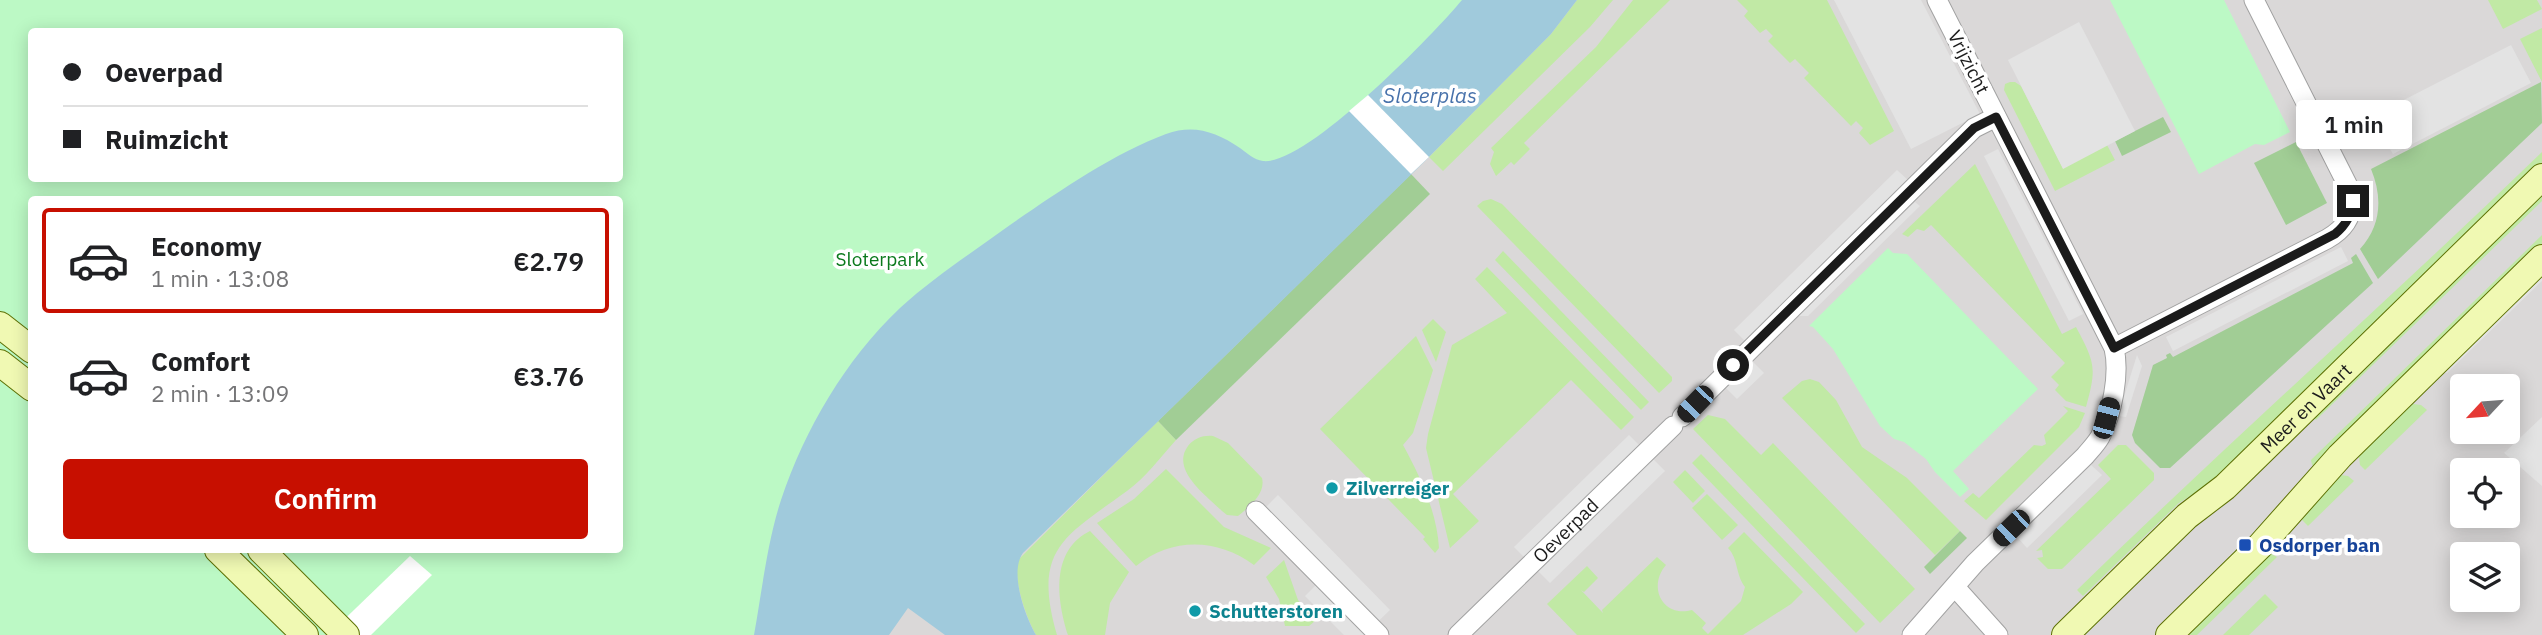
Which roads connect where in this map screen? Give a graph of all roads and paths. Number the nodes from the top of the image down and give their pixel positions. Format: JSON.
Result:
{"nodes":[{"id":1,"x":1937,"y":0,"type":"edge"},
{"id":2,"x":2253,"y":0,"type":"edge"},
{"id":3,"x":1996,"y":117,"type":"junction"},
{"id":4,"x":2542,"y":177,"type":"edge"},
{"id":5,"x":2542,"y":258,"type":"edge"},
{"id":6,"x":0,"y":325,"type":"edge"},
{"id":7,"x":28,"y":347,"type":"edge"},
{"id":8,"x":2114,"y":348,"type":"junction"},
{"id":9,"x":0,"y":363,"type":"edge"},
{"id":10,"x":28,"y":385,"type":"edge"},
{"id":11,"x":1256,"y":511,"type":"dead end"},
{"id":12,"x":221,"y":553,"type":"edge"},
{"id":13,"x":264,"y":553,"type":"edge"},
{"id":14,"x":1955,"y":587,"type":"junction"},
{"id":15,"x":305,"y":635,"type":"edge"},
{"id":16,"x":346,"y":635,"type":"edge"},
{"id":17,"x":1380,"y":635,"type":"edge"},
{"id":18,"x":1458,"y":635,"type":"edge"},
{"id":19,"x":1913,"y":635,"type":"edge"},
{"id":20,"x":1998,"y":635,"type":"edge"},
{"id":21,"x":2065,"y":635,"type":"edge"},
{"id":22,"x":2169,"y":635,"type":"edge"}],
"edges":[{"from":1,"to":3,"type":"street","name":"Vrijzicht"},
{"from":2,"to":8,"type":"street"},
{"from":3,"to":8,"type":"street","name":"Vrijzicht"},
{"from":3,"to":18,"type":"street","name":"Oeverpad"},
{"from":4,"to":21,"type":"main road","name":"Meer en Vaart"},
{"from":5,"to":22,"type":"main road"},
{"from":6,"to":7,"type":"main road"},
{"from":8,"to":14,"type":"street"},
{"from":9,"to":10,"type":"main road"},
{"from":11,"to":17,"type":"street"},
{"from":12,"to":15,"type":"main road"},
{"from":13,"to":16,"type":"main road"},
{"from":14,"to":19,"type":"street"},
{"from":14,"to":20,"type":"street"}]}
